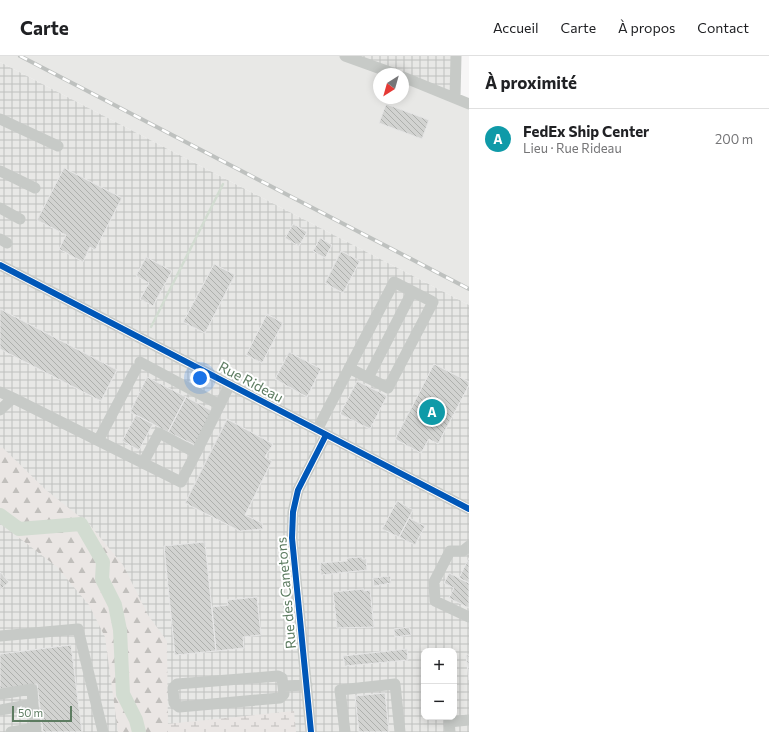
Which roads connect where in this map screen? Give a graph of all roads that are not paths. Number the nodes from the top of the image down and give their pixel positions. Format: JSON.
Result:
{"nodes":[{"id":1,"x":345,"y":56,"type":"edge"},
{"id":2,"x":456,"y":56,"type":"edge"},
{"id":3,"x":378,"y":68,"type":"edge"},
{"id":4,"x":409,"y":79,"type":"edge"},
{"id":5,"x":455,"y":97,"type":"junction"},
{"id":6,"x":469,"y":104,"type":"edge"},
{"id":7,"x":0,"y":119,"type":"edge"},
{"id":8,"x":58,"y":146,"type":"dead end"},
{"id":9,"x":0,"y":171,"type":"edge"},
{"id":10,"x":34,"y":188,"type":"dead end"},
{"id":11,"x":0,"y":208,"type":"edge"},
{"id":12,"x":20,"y":219,"type":"dead end"},
{"id":13,"x":0,"y":265,"type":"edge"},
{"id":14,"x":412,"y":292,"type":"junction"},
{"id":15,"x":349,"y":368,"type":"junction"},
{"id":16,"x":368,"y":378,"type":"junction"},
{"id":17,"x":230,"y":384,"type":"junction"},
{"id":18,"x":0,"y":392,"type":"edge"},
{"id":19,"x":12,"y":398,"type":"junction"},
{"id":20,"x":220,"y":405,"type":"junction"},
{"id":21,"x":0,"y":410,"type":"edge"},
{"id":22,"x":321,"y":433,"type":"junction"},
{"id":23,"x":99,"y":439,"type":"junction"},
{"id":24,"x":196,"y":453,"type":"junction"},
{"id":25,"x":143,"y":463,"type":"junction"},
{"id":26,"x":469,"y":509,"type":"edge"},
{"id":27,"x":469,"y":546,"type":"edge"},
{"id":28,"x":469,"y":617,"type":"edge"},
{"id":29,"x":0,"y":636,"type":"edge"},
{"id":30,"x":307,"y":685,"type":"junction"},
{"id":31,"x":283,"y":686,"type":"junction"},
{"id":32,"x":0,"y":694,"type":"edge"},
{"id":33,"x":33,"y":704,"type":"junction"},
{"id":34,"x":0,"y":710,"type":"edge"},
{"id":35,"x":469,"y":720,"type":"edge"},
{"id":36,"x":36,"y":730,"type":"edge"},
{"id":37,"x":11,"y":732,"type":"edge"},
{"id":38,"x":103,"y":732,"type":"edge"},
{"id":39,"x":312,"y":732,"type":"edge"},
{"id":40,"x":345,"y":732,"type":"edge"},
{"id":41,"x":400,"y":732,"type":"edge"},
{"id":42,"x":450,"y":732,"type":"edge"}],
"edges":[{"from":1,"to":3,"type":"street"},
{"from":2,"to":5,"type":"street"},
{"from":4,"to":5,"type":"street"},
{"from":5,"to":6,"type":"street"},
{"from":7,"to":8,"type":"street"},
{"from":9,"to":10,"type":"street"},
{"from":11,"to":12,"type":"street"},
{"from":13,"to":17,"type":"street","name":"Rue Rideau"},
{"from":14,"to":15,"type":"street","name":"Rue des Canetons"},
{"from":14,"to":16,"type":"street"},
{"from":14,"to":16,"type":"street"},
{"from":15,"to":16,"type":"street"},
{"from":15,"to":22,"type":"street","name":"Rue des Canetons"},
{"from":17,"to":20,"type":"street"},
{"from":17,"to":22,"type":"street","name":"Rue Rideau"},
{"from":18,"to":19,"type":"street"},
{"from":19,"to":21,"type":"street"},
{"from":19,"to":23,"type":"street"},
{"from":20,"to":23,"type":"street"},
{"from":20,"to":24,"type":"street"},
{"from":22,"to":26,"type":"street","name":"Rue Rideau"},
{"from":22,"to":30,"type":"street","name":"Rue des Canetons"},
{"from":23,"to":25,"type":"street"},
{"from":24,"to":25,"type":"street"},
{"from":24,"to":25,"type":"street"},
{"from":27,"to":28,"type":"street"},
{"from":29,"to":38,"type":"street"},
{"from":30,"to":31,"type":"street"},
{"from":30,"to":39,"type":"street","name":"Rue des Canetons"},
{"from":31,"to":31,"type":"street"},
{"from":32,"to":33,"type":"street"},
{"from":33,"to":34,"type":"street"},
{"from":33,"to":36,"type":"street"},
{"from":35,"to":42,"type":"street"},
{"from":36,"to":37,"type":"street"},
{"from":40,"to":41,"type":"street"}]}
